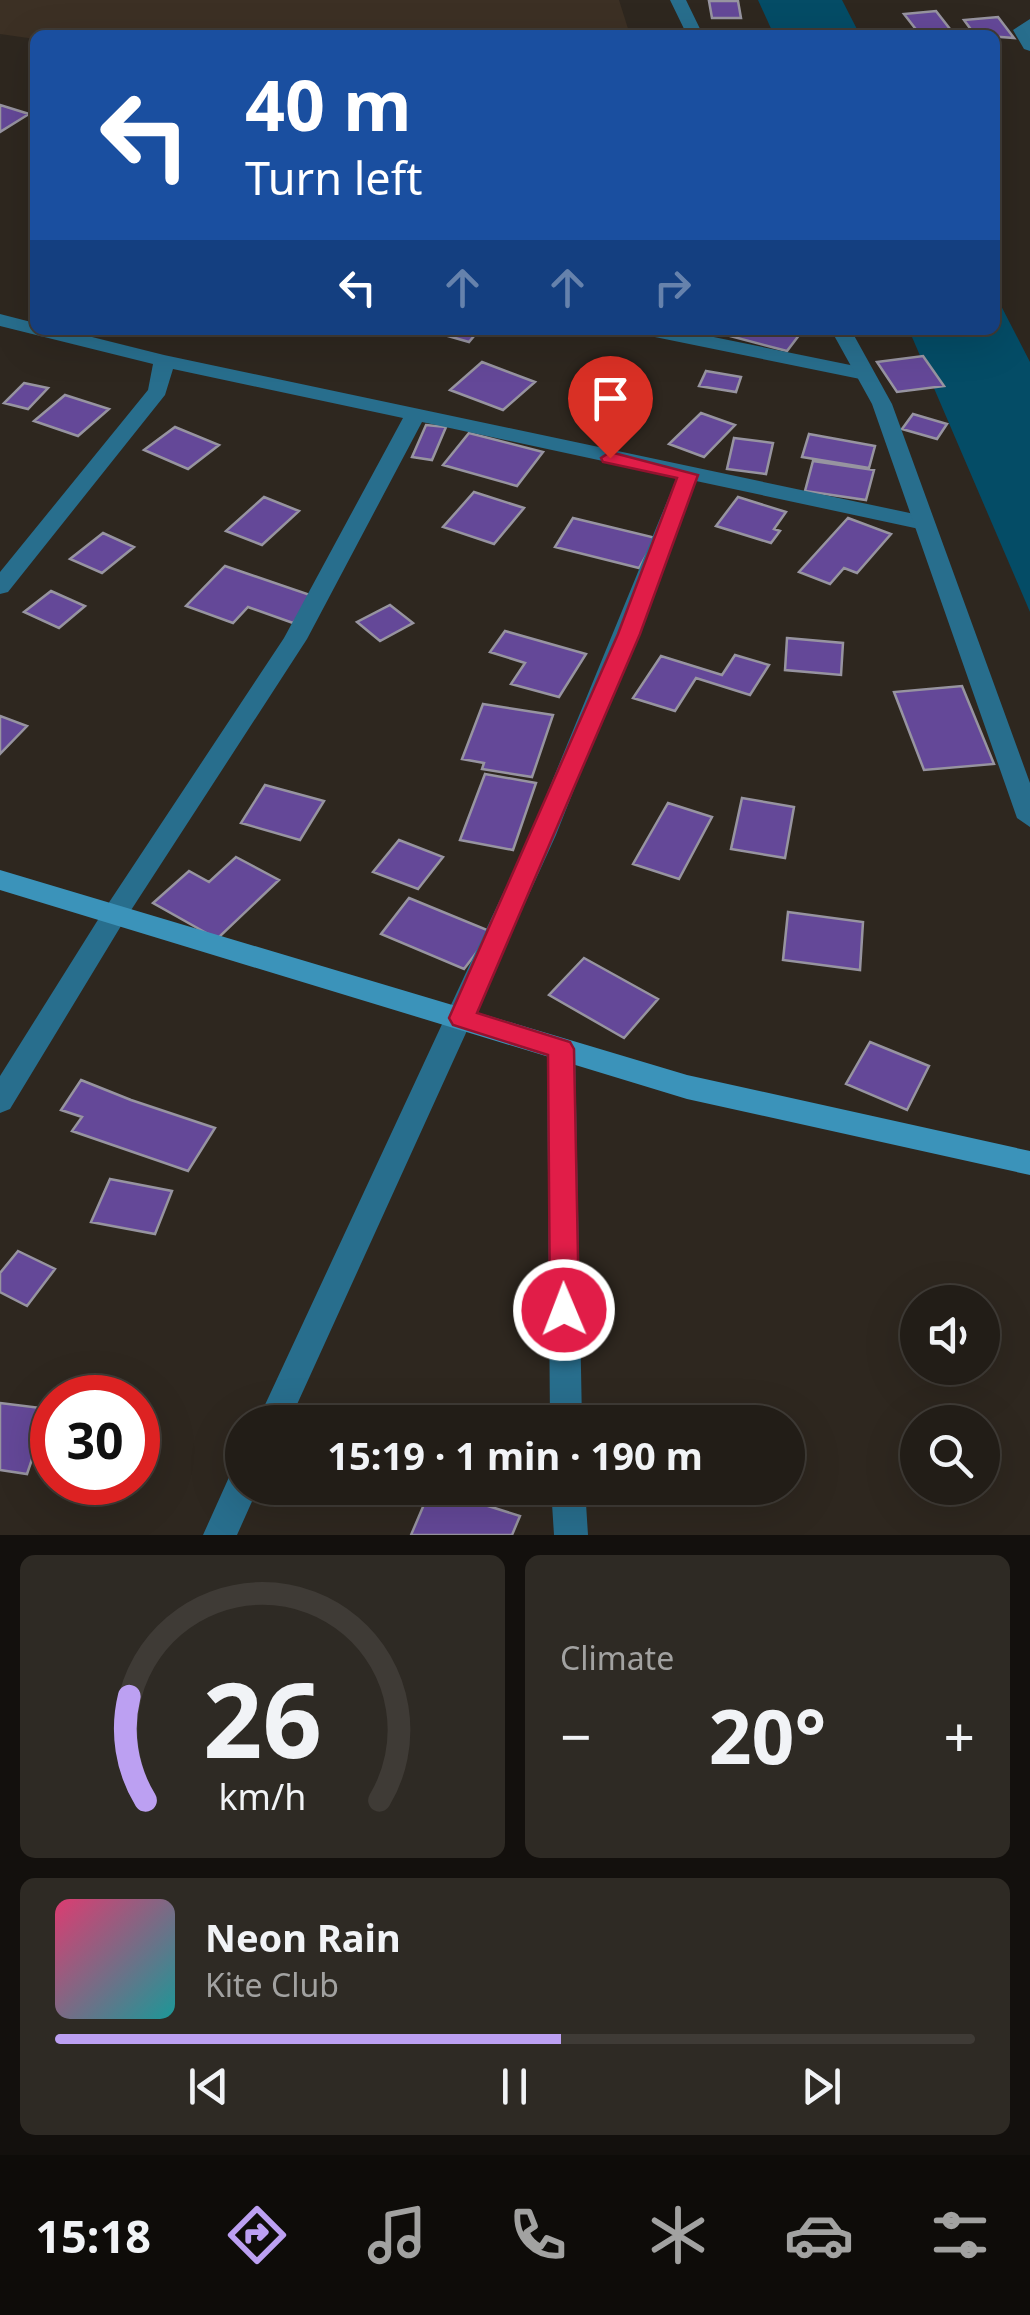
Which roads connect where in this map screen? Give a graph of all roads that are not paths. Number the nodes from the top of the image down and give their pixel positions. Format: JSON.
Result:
{"nodes":[{"id":1,"x":678,"y":0,"type":"edge"},
{"id":2,"x":1030,"y":24,"type":"edge"},
{"id":3,"x":693,"y":30,"type":"edge"},
{"id":4,"x":1030,"y":46,"type":"edge"},
{"id":5,"x":0,"y":320,"type":"edge"},
{"id":6,"x":30,"y":327,"type":"edge"},
{"id":7,"x":61,"y":335,"type":"edge"},
{"id":8,"x":674,"y":335,"type":"edge"},
{"id":9,"x":844,"y":335,"type":"edge"},
{"id":10,"x":164,"y":361,"type":"junction"},
{"id":11,"x":865,"y":374,"type":"junction"},
{"id":12,"x":416,"y":414,"type":"junction"},
{"id":13,"x":688,"y":475,"type":"junction"},
{"id":14,"x":924,"y":524,"type":"junction"},
{"id":15,"x":0,"y":587,"type":"edge"},
{"id":16,"x":1030,"y":818,"type":"edge"},
{"id":17,"x":0,"y":880,"type":"edge"},
{"id":18,"x":114,"y":914,"type":"junction"},
{"id":19,"x":462,"y":1018,"type":"junction"},
{"id":20,"x":561,"y":1049,"type":"junction"},
{"id":21,"x":0,"y":1101,"type":"edge"},
{"id":22,"x":1030,"y":1164,"type":"edge"},
{"id":23,"x":281,"y":1405,"type":"edge"},
{"id":24,"x":566,"y":1405,"type":"edge"},
{"id":25,"x":233,"y":1505,"type":"edge"},
{"id":26,"x":569,"y":1505,"type":"edge"},
{"id":27,"x":220,"y":1535,"type":"edge"},
{"id":28,"x":571,"y":1535,"type":"edge"}],
"edges":[{"from":1,"to":3,"type":"street"},
{"from":2,"to":4,"type":"street"},
{"from":5,"to":6,"type":"street"},
{"from":7,"to":10,"type":"street"},
{"from":8,"to":11,"type":"street"},
{"from":9,"to":11,"type":"street"},
{"from":10,"to":12,"type":"street"},
{"from":10,"to":15,"type":"street"},
{"from":11,"to":14,"type":"street"},
{"from":12,"to":13,"type":"street"},
{"from":12,"to":18,"type":"street"},
{"from":13,"to":14,"type":"street"},
{"from":13,"to":19,"type":"street"},
{"from":14,"to":16,"type":"street"},
{"from":17,"to":18,"type":"main road"},
{"from":18,"to":19,"type":"main road"},
{"from":18,"to":21,"type":"street"},
{"from":19,"to":20,"type":"main road"},
{"from":19,"to":23,"type":"street"},
{"from":20,"to":22,"type":"main road"},
{"from":20,"to":24,"type":"street"},
{"from":25,"to":27,"type":"street"},
{"from":26,"to":28,"type":"street"}]}
